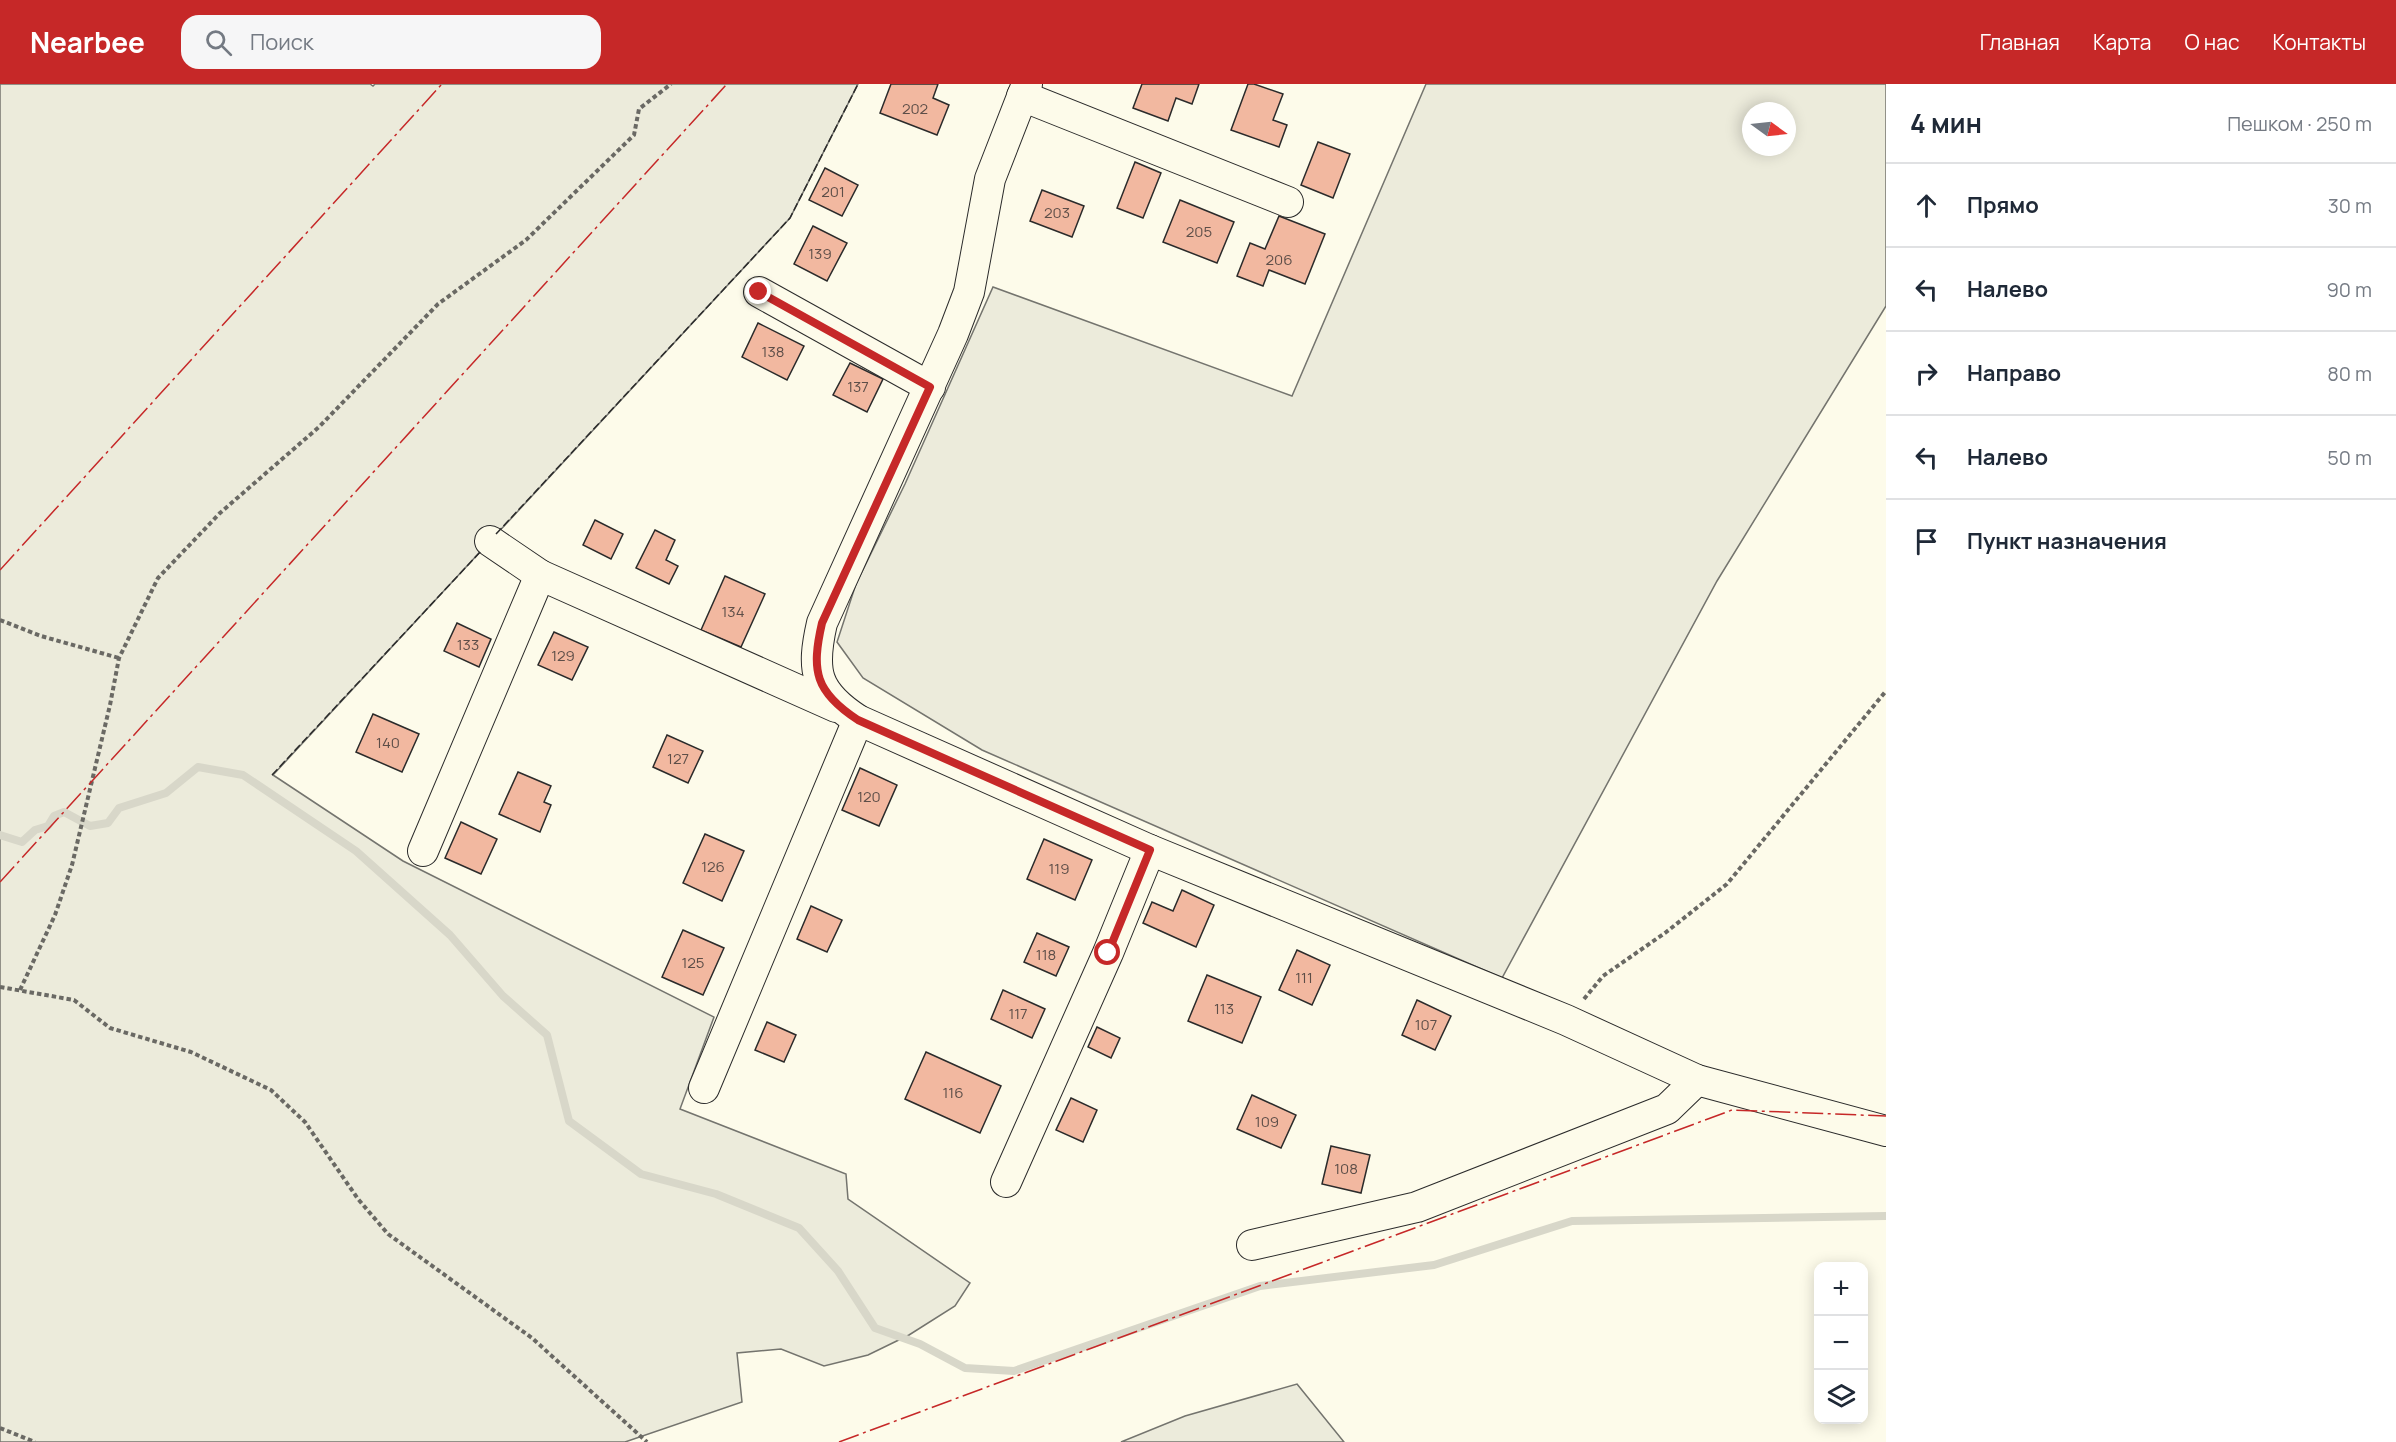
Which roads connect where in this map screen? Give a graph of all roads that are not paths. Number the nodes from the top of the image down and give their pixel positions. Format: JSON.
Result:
{"nodes":[{"id":1,"x":1024,"y":90,"type":"edge"},
{"id":2,"x":1288,"y":202,"type":"dead end"},
{"id":3,"x":759,"y":292,"type":"dead end"},
{"id":4,"x":930,"y":387,"type":"junction"},
{"id":5,"x":490,"y":541,"type":"dead end"},
{"id":6,"x":540,"y":575,"type":"junction"},
{"id":7,"x":850,"y":715,"type":"junction"},
{"id":8,"x":1150,"y":850,"type":"junction"},
{"id":9,"x":423,"y":851,"type":"dead end"},
{"id":10,"x":1697,"y":1080,"type":"junction"},
{"id":11,"x":704,"y":1088,"type":"dead end"},
{"id":12,"x":1886,"y":1131,"type":"edge"},
{"id":13,"x":1006,"y":1182,"type":"dead end"},
{"id":14,"x":1252,"y":1245,"type":"dead end"}],
"edges":[{"from":1,"to":2,"type":"street"},
{"from":1,"to":4,"type":"street"},
{"from":3,"to":4,"type":"street"},
{"from":4,"to":7,"type":"street"},
{"from":5,"to":6,"type":"street"},
{"from":6,"to":7,"type":"street"},
{"from":6,"to":9,"type":"street"},
{"from":7,"to":8,"type":"street"},
{"from":7,"to":11,"type":"street"},
{"from":8,"to":10,"type":"street"},
{"from":8,"to":13,"type":"street"},
{"from":10,"to":12,"type":"street"},
{"from":10,"to":14,"type":"street"}]}
